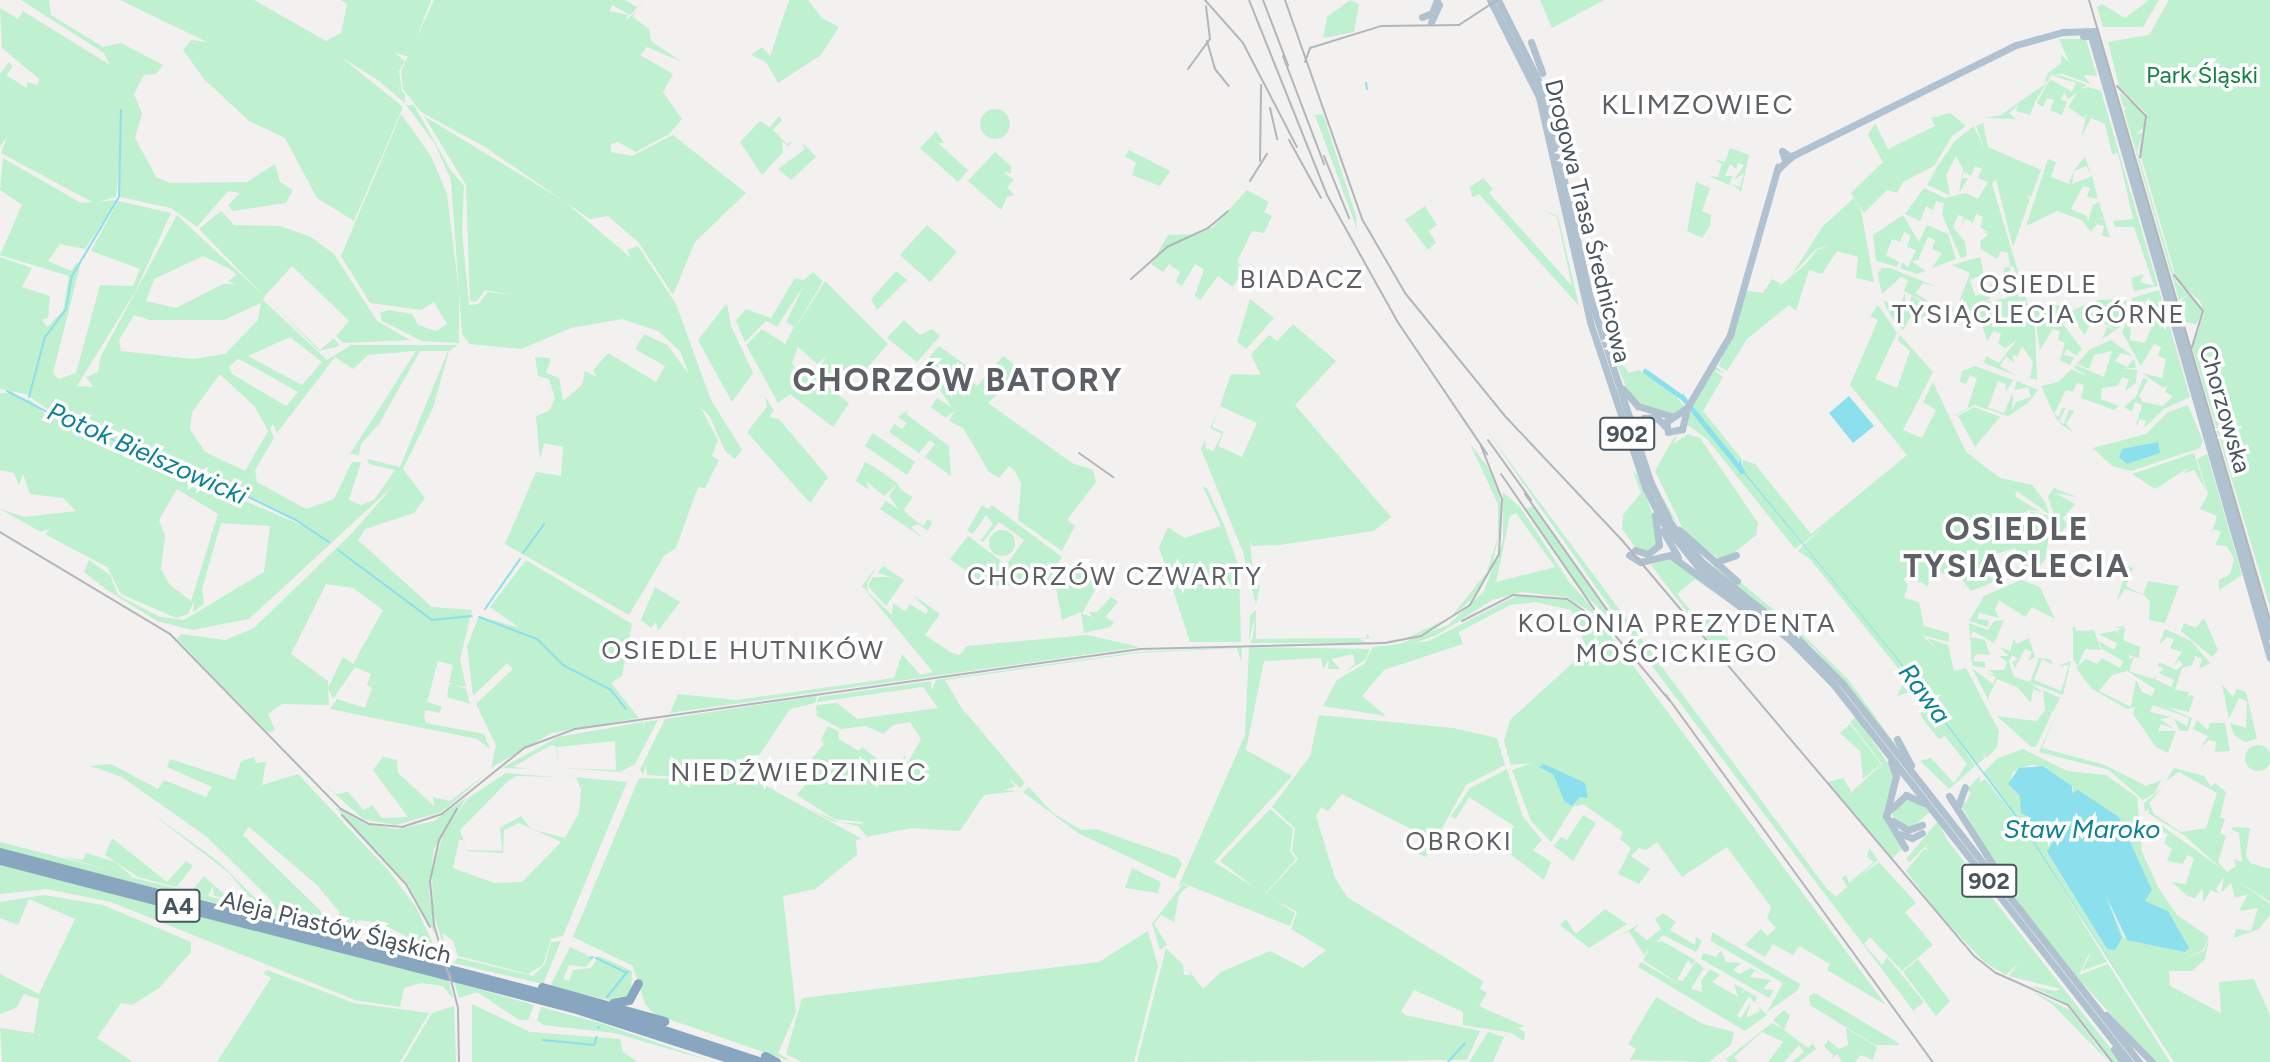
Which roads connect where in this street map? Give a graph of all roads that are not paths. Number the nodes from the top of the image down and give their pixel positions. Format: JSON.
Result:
{"nodes":[{"id":1,"x":1492,"y":1,"type":"edge"},
{"id":2,"x":1438,"y":4,"type":"edge"},
{"id":3,"x":1422,"y":18,"type":"dead end"},
{"id":4,"x":1438,"y":21,"type":"dead end"},
{"id":5,"x":2093,"y":34,"type":"junction"},
{"id":6,"x":1531,"y":42,"type":"dead end"},
{"id":7,"x":1545,"y":94,"type":"junction"},
{"id":8,"x":2111,"y":98,"type":"junction"},
{"id":9,"x":2145,"y":216,"type":"junction"},
{"id":10,"x":1615,"y":377,"type":"junction"},
{"id":11,"x":1689,"y":404,"type":"junction"},
{"id":12,"x":1674,"y":417,"type":"junction"},
{"id":13,"x":1684,"y":423,"type":"junction"},
{"id":14,"x":1665,"y":426,"type":"junction"},
{"id":15,"x":1639,"y":447,"type":"junction"},
{"id":16,"x":1649,"y":498,"type":"junction"},
{"id":17,"x":1662,"y":507,"type":"junction"},
{"id":18,"x":1657,"y":521,"type":"junction"},
{"id":19,"x":2243,"y":552,"type":"junction"},
{"id":20,"x":1736,"y":555,"type":"dead end"},
{"id":21,"x":1651,"y":557,"type":"junction"},
{"id":22,"x":1715,"y":562,"type":"junction"},
{"id":23,"x":1650,"y":568,"type":"dead end"},
{"id":24,"x":1693,"y":572,"type":"junction"},
{"id":25,"x":1737,"y":581,"type":"dead end"},
{"id":26,"x":1773,"y":627,"type":"junction"},
{"id":27,"x":2270,"y":636,"type":"edge"},
{"id":28,"x":2270,"y":658,"type":"edge"},
{"id":29,"x":1897,"y":739,"type":"dead end"},
{"id":30,"x":1879,"y":740,"type":"junction"},
{"id":31,"x":1921,"y":784,"type":"junction"},
{"id":32,"x":1965,"y":787,"type":"dead end"},
{"id":33,"x":1949,"y":796,"type":"dead end"},
{"id":34,"x":1934,"y":811,"type":"junction"},
{"id":35,"x":1963,"y":817,"type":"junction"},
{"id":36,"x":1896,"y":832,"type":"junction"},
{"id":37,"x":1905,"y":848,"type":"dead end"},
{"id":38,"x":0,"y":852,"type":"edge"},
{"id":39,"x":0,"y":860,"type":"edge"},
{"id":40,"x":2034,"y":929,"type":"junction"},
{"id":41,"x":438,"y":967,"type":"junction"},
{"id":42,"x":638,"y":983,"type":"dead end"},
{"id":43,"x":2082,"y":990,"type":"junction"},
{"id":44,"x":552,"y":996,"type":"junction"},
{"id":45,"x":601,"y":1002,"type":"junction"},
{"id":46,"x":582,"y":1010,"type":"junction"},
{"id":47,"x":664,"y":1021,"type":"dead end"},
{"id":48,"x":2098,"y":1021,"type":"junction"},
{"id":49,"x":763,"y":1059,"type":"edge"},
{"id":50,"x":723,"y":1062,"type":"edge"},
{"id":51,"x":740,"y":1062,"type":"edge"},
{"id":52,"x":776,"y":1062,"type":"edge"},
{"id":53,"x":2123,"y":1062,"type":"edge"},
{"id":54,"x":2130,"y":1062,"type":"edge"},
{"id":55,"x":2139,"y":1062,"type":"edge"},
{"id":56,"x":2152,"y":1062,"type":"edge"}],
"edges":[{"from":1,"to":7,"type":"main road","name":"Drogowa Trasa Średnicowa","number":"902"},
{"from":1,"to":16,"type":"main road","name":"Drogowa Trasa Średnicowa","number":"902"},
{"from":2,"to":3,"type":"main road"},
{"from":2,"to":4,"type":"main road"},
{"from":5,"to":8,"type":"main road"},
{"from":5,"to":8,"type":"main road","name":"Chorzowska"},
{"from":5,"to":11,"type":"main road"},
{"from":6,"to":7,"type":"main road"},
{"from":7,"to":10,"type":"main road","name":"Drogowa Trasa Średnicowa","number":"902"},
{"from":8,"to":9,"type":"main road","name":"Chorzowska"},
{"from":8,"to":9,"type":"main road","name":"Chorzowska"},
{"from":9,"to":19,"type":"main road","name":"Chorzowska"},
{"from":10,"to":12,"type":"main road"},
{"from":10,"to":15,"type":"main road","name":"Drogowa Trasa Średnicowa","number":"902"},
{"from":11,"to":12,"type":"main road"},
{"from":11,"to":13,"type":"main road"},
{"from":12,"to":13,"type":"main road"},
{"from":12,"to":14,"type":"main road"},
{"from":13,"to":14,"type":"main road"},
{"from":14,"to":15,"type":"main road"},
{"from":15,"to":17,"type":"main road","name":"Drogowa Trasa Średnicowa","number":"902"},
{"from":16,"to":18,"type":"main road","name":"Drogowa Trasa Średnicowa"},
{"from":16,"to":26,"type":"main road","number":"902"},
{"from":17,"to":22,"type":"main road"},
{"from":17,"to":31,"type":"main road","number":"902"},
{"from":18,"to":21,"type":"main road"},
{"from":18,"to":24,"type":"main road","name":"Drogowa Trasa Średnicowa"},
{"from":19,"to":27,"type":"main road","name":"Chorzowska"},
{"from":19,"to":28,"type":"main road","name":"Chorzowska"},
{"from":20,"to":22,"type":"main road"},
{"from":21,"to":23,"type":"main road"},
{"from":21,"to":24,"type":"main road"},
{"from":22,"to":25,"type":"main road"},
{"from":24,"to":26,"type":"main road"},
{"from":26,"to":30,"type":"main road","number":"902"},
{"from":29,"to":31,"type":"main road"},
{"from":30,"to":34,"type":"main road","number":"902"},
{"from":30,"to":36,"type":"main road"},
{"from":31,"to":40,"type":"main road","number":"902"},
{"from":32,"to":35,"type":"main road"},
{"from":33,"to":35,"type":"main road"},
{"from":34,"to":36,"type":"main road"},
{"from":34,"to":48,"type":"main road","number":"902"},
{"from":35,"to":40,"type":"main road"},
{"from":36,"to":37,"type":"main road"},
{"from":38,"to":41,"type":"highway","name":"Aleja Piastów Śląskich","number":"A4"},
{"from":39,"to":41,"type":"highway","name":"Aleja Piastów Śląskich","number":"A4"},
{"from":40,"to":43,"type":"main road","number":"902"},
{"from":41,"to":44,"type":"highway","name":"Aleja Piastów Śląskich","number":"A4"},
{"from":42,"to":45,"type":"highway"},
{"from":43,"to":55,"type":"main road","number":"902"},
{"from":43,"to":56,"type":"main road"},
{"from":44,"to":45,"type":"highway"},
{"from":44,"to":46,"type":"highway"},
{"from":44,"to":49,"type":"highway"},
{"from":45,"to":47,"type":"highway"},
{"from":46,"to":50,"type":"highway"},
{"from":46,"to":51,"type":"highway"},
{"from":48,"to":53,"type":"main road"},
{"from":48,"to":54,"type":"main road","number":"902"},
{"from":49,"to":52,"type":"highway"}]}
